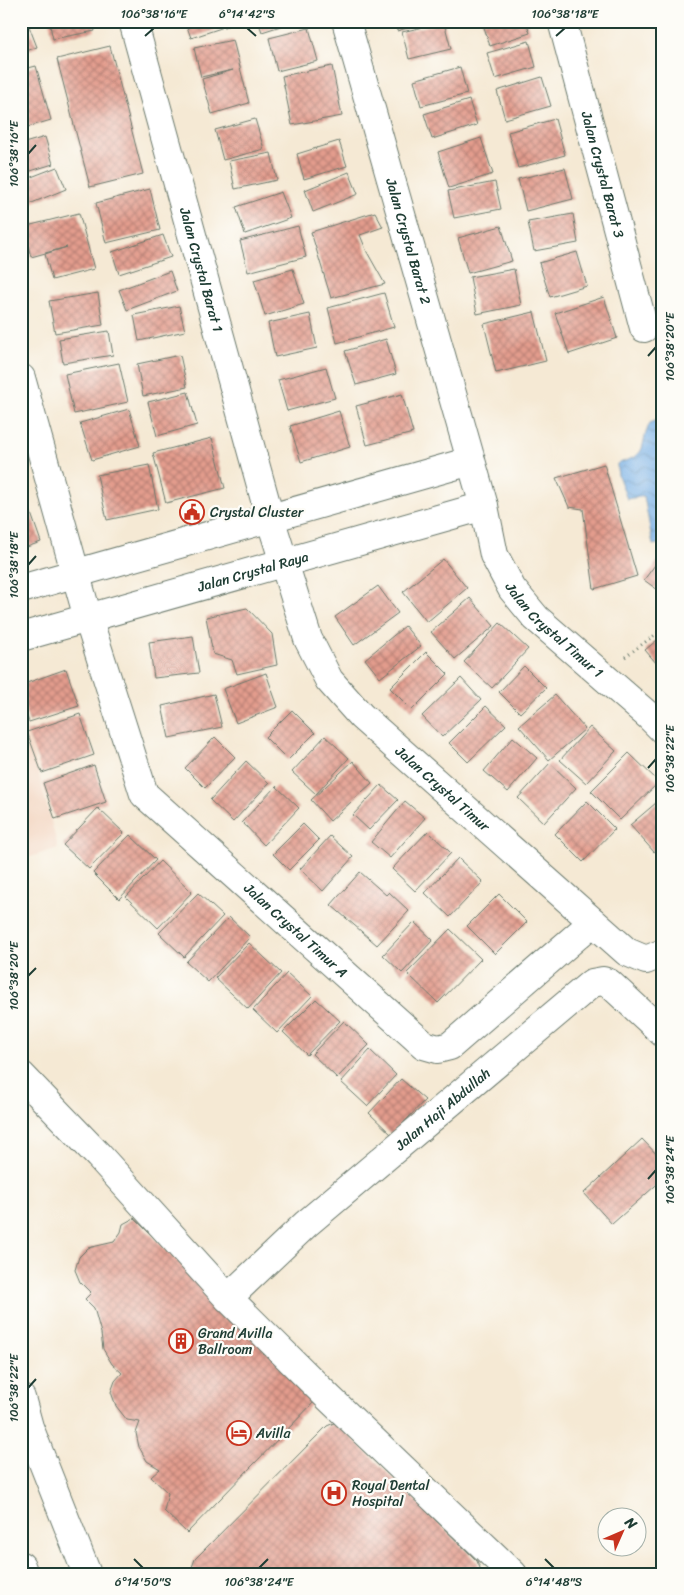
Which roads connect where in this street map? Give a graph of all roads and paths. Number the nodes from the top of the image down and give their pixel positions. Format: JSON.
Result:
{"nodes":[{"id":1,"x":133,"y":21,"type":"edge"},
{"id":2,"x":346,"y":21,"type":"edge"},
{"id":3,"x":562,"y":21,"type":"edge"},
{"id":4,"x":644,"y":328,"type":"dead end"},
{"id":5,"x":21,"y":378,"type":"edge"},
{"id":6,"x":471,"y":461,"type":"junction"},
{"id":7,"x":484,"y":506,"type":"junction"},
{"id":8,"x":270,"y":518,"type":"junction"},
{"id":9,"x":284,"y":562,"type":"junction"},
{"id":10,"x":75,"y":573,"type":"junction"},
{"id":11,"x":21,"y":589,"type":"edge"},
{"id":12,"x":88,"y":618,"type":"junction"},
{"id":13,"x":663,"y":629,"type":"edge"},
{"id":14,"x":21,"y":637,"type":"edge"},
{"id":15,"x":601,"y":675,"type":"junction"},
{"id":16,"x":663,"y":730,"type":"edge"},
{"id":17,"x":594,"y":922,"type":"junction"},
{"id":18,"x":663,"y":953,"type":"edge"},
{"id":19,"x":663,"y":1033,"type":"edge"},
{"id":20,"x":21,"y":1075,"type":"edge"},
{"id":21,"x":228,"y":1298,"type":"junction"},
{"id":22,"x":21,"y":1398,"type":"edge"},
{"id":23,"x":21,"y":1566,"type":"edge"},
{"id":24,"x":24,"y":1574,"type":"edge"},
{"id":25,"x":86,"y":1574,"type":"edge"},
{"id":26,"x":513,"y":1574,"type":"edge"}],
"edges":[{"from":1,"to":8,"type":"street","name":"Jalan Crystal Barat 1"},
{"from":2,"to":6,"type":"street","name":"Jalan Crystal Barat 2"},
{"from":3,"to":4,"type":"street","name":"Jalan Crystal Barat 3"},
{"from":5,"to":10,"type":"street","name":"Jalan Crystal Timur A"},
{"from":6,"to":7,"type":"street","name":"Jalan Crystal Barat 2"},
{"from":6,"to":8,"type":"street"},
{"from":7,"to":9,"type":"street","name":"Jalan Crystal Raya"},
{"from":7,"to":15,"type":"street","name":"Jalan Crystal Timur 1"},
{"from":8,"to":9,"type":"street","name":"Jalan Crystal Barat 1"},
{"from":8,"to":10,"type":"street"},
{"from":9,"to":12,"type":"street","name":"Jalan Crystal Raya"},
{"from":9,"to":17,"type":"street","name":"Jalan Crystal Timur"},
{"from":10,"to":11,"type":"street"},
{"from":10,"to":12,"type":"street","name":"Jalan Crystal Timur A"},
{"from":12,"to":14,"type":"street","name":"Jalan Crystal Raya"},
{"from":12,"to":17,"type":"street","name":"Jalan Crystal Timur A"},
{"from":13,"to":15,"type":"path"},
{"from":15,"to":16,"type":"street","name":"Jalan Crystal Timur 1"},
{"from":17,"to":18,"type":"street","name":"Jalan Crystal Timur"},
{"from":19,"to":21,"type":"street","name":"Jalan Haji Abdullah"},
{"from":20,"to":21,"type":"street"},
{"from":21,"to":26,"type":"street"},
{"from":22,"to":25,"type":"street"},
{"from":23,"to":24,"type":"street"}]}
